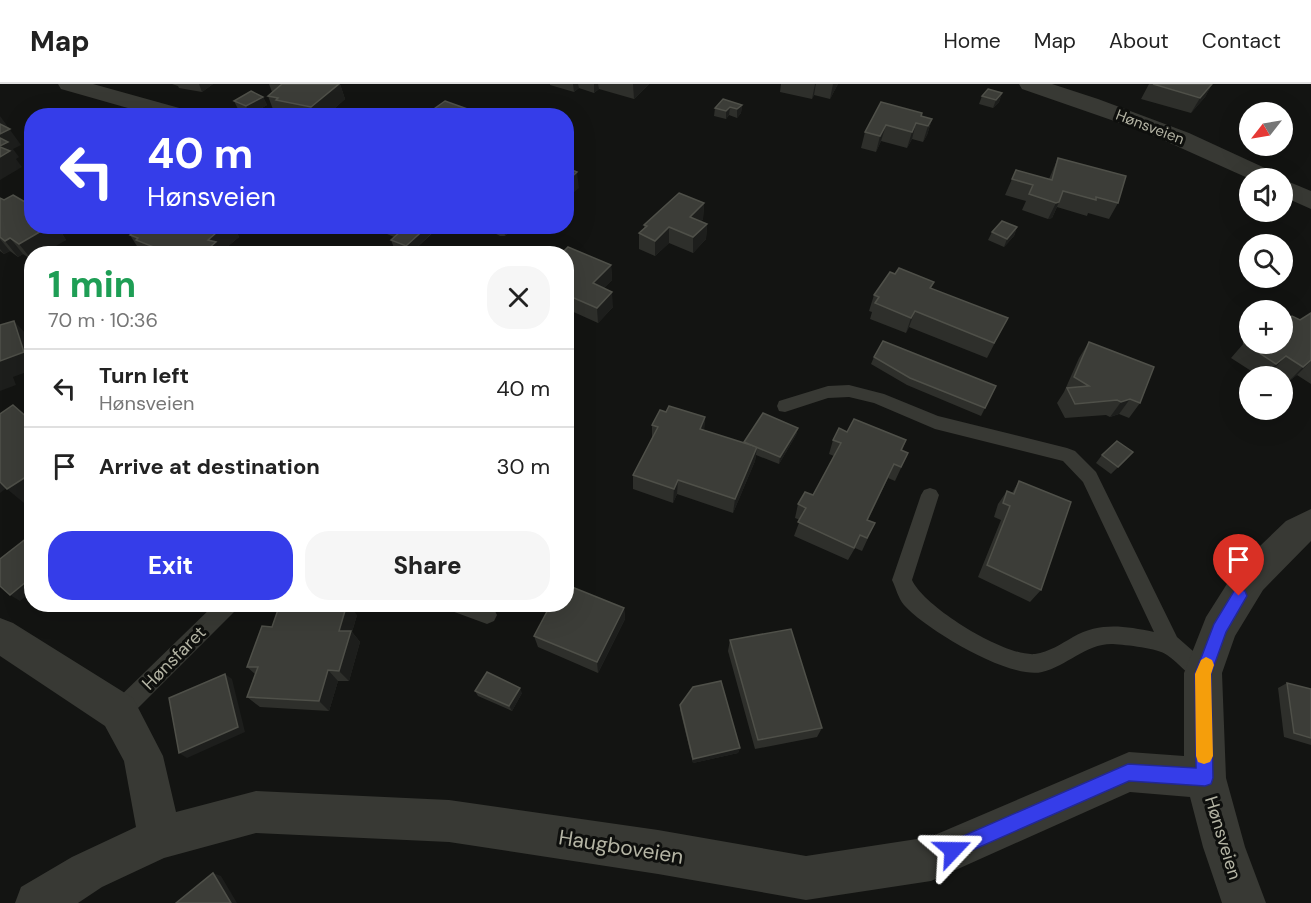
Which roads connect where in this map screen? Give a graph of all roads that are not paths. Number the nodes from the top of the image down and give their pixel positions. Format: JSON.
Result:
{"nodes":[{"id":1,"x":69,"y":84,"type":"edge"},
{"id":2,"x":1030,"y":84,"type":"edge"},
{"id":3,"x":154,"y":108,"type":"edge"},
{"id":4,"x":1245,"y":168,"type":"edge"},
{"id":5,"x":1293,"y":192,"type":"edge"},
{"id":6,"x":1311,"y":201,"type":"edge"},
{"id":7,"x":785,"y":406,"type":"dead end"},
{"id":8,"x":930,"y":495,"type":"dead end"},
{"id":9,"x":1311,"y":523,"type":"edge"},
{"id":10,"x":221,"y":612,"type":"edge"},
{"id":11,"x":479,"y":612,"type":"edge"},
{"id":12,"x":487,"y":615,"type":"dead end"},
{"id":13,"x":0,"y":635,"type":"edge"},
{"id":14,"x":1170,"y":644,"type":"junction"},
{"id":15,"x":1203,"y":674,"type":"junction"},
{"id":16,"x":119,"y":712,"type":"junction"},
{"id":17,"x":1205,"y":778,"type":"junction"},
{"id":18,"x":160,"y":838,"type":"junction"},
{"id":19,"x":802,"y":890,"type":"edge"},
{"id":20,"x":37,"y":903,"type":"edge"},
{"id":21,"x":1244,"y":903,"type":"edge"}],
"edges":[{"from":1,"to":3,"type":"street"},
{"from":2,"to":4,"type":"street","name":"Hønsveien"},
{"from":5,"to":6,"type":"street"},
{"from":7,"to":14,"type":"lane"},
{"from":8,"to":14,"type":"lane"},
{"from":9,"to":15,"type":"street","name":"Hønsveien"},
{"from":10,"to":16,"type":"lane","name":"Hønsfaret"},
{"from":11,"to":12,"type":"lane"},
{"from":13,"to":16,"type":"street"},
{"from":14,"to":15,"type":"lane"},
{"from":15,"to":17,"type":"street","name":"Hønsveien"},
{"from":16,"to":18,"type":"street"},
{"from":17,"to":19,"type":"street","name":"Haugboveien"},
{"from":17,"to":21,"type":"street","name":"Hønsveien"},
{"from":18,"to":19,"type":"street","name":"Haugboveien"},
{"from":18,"to":20,"type":"street","name":"Haugboveien"}]}
